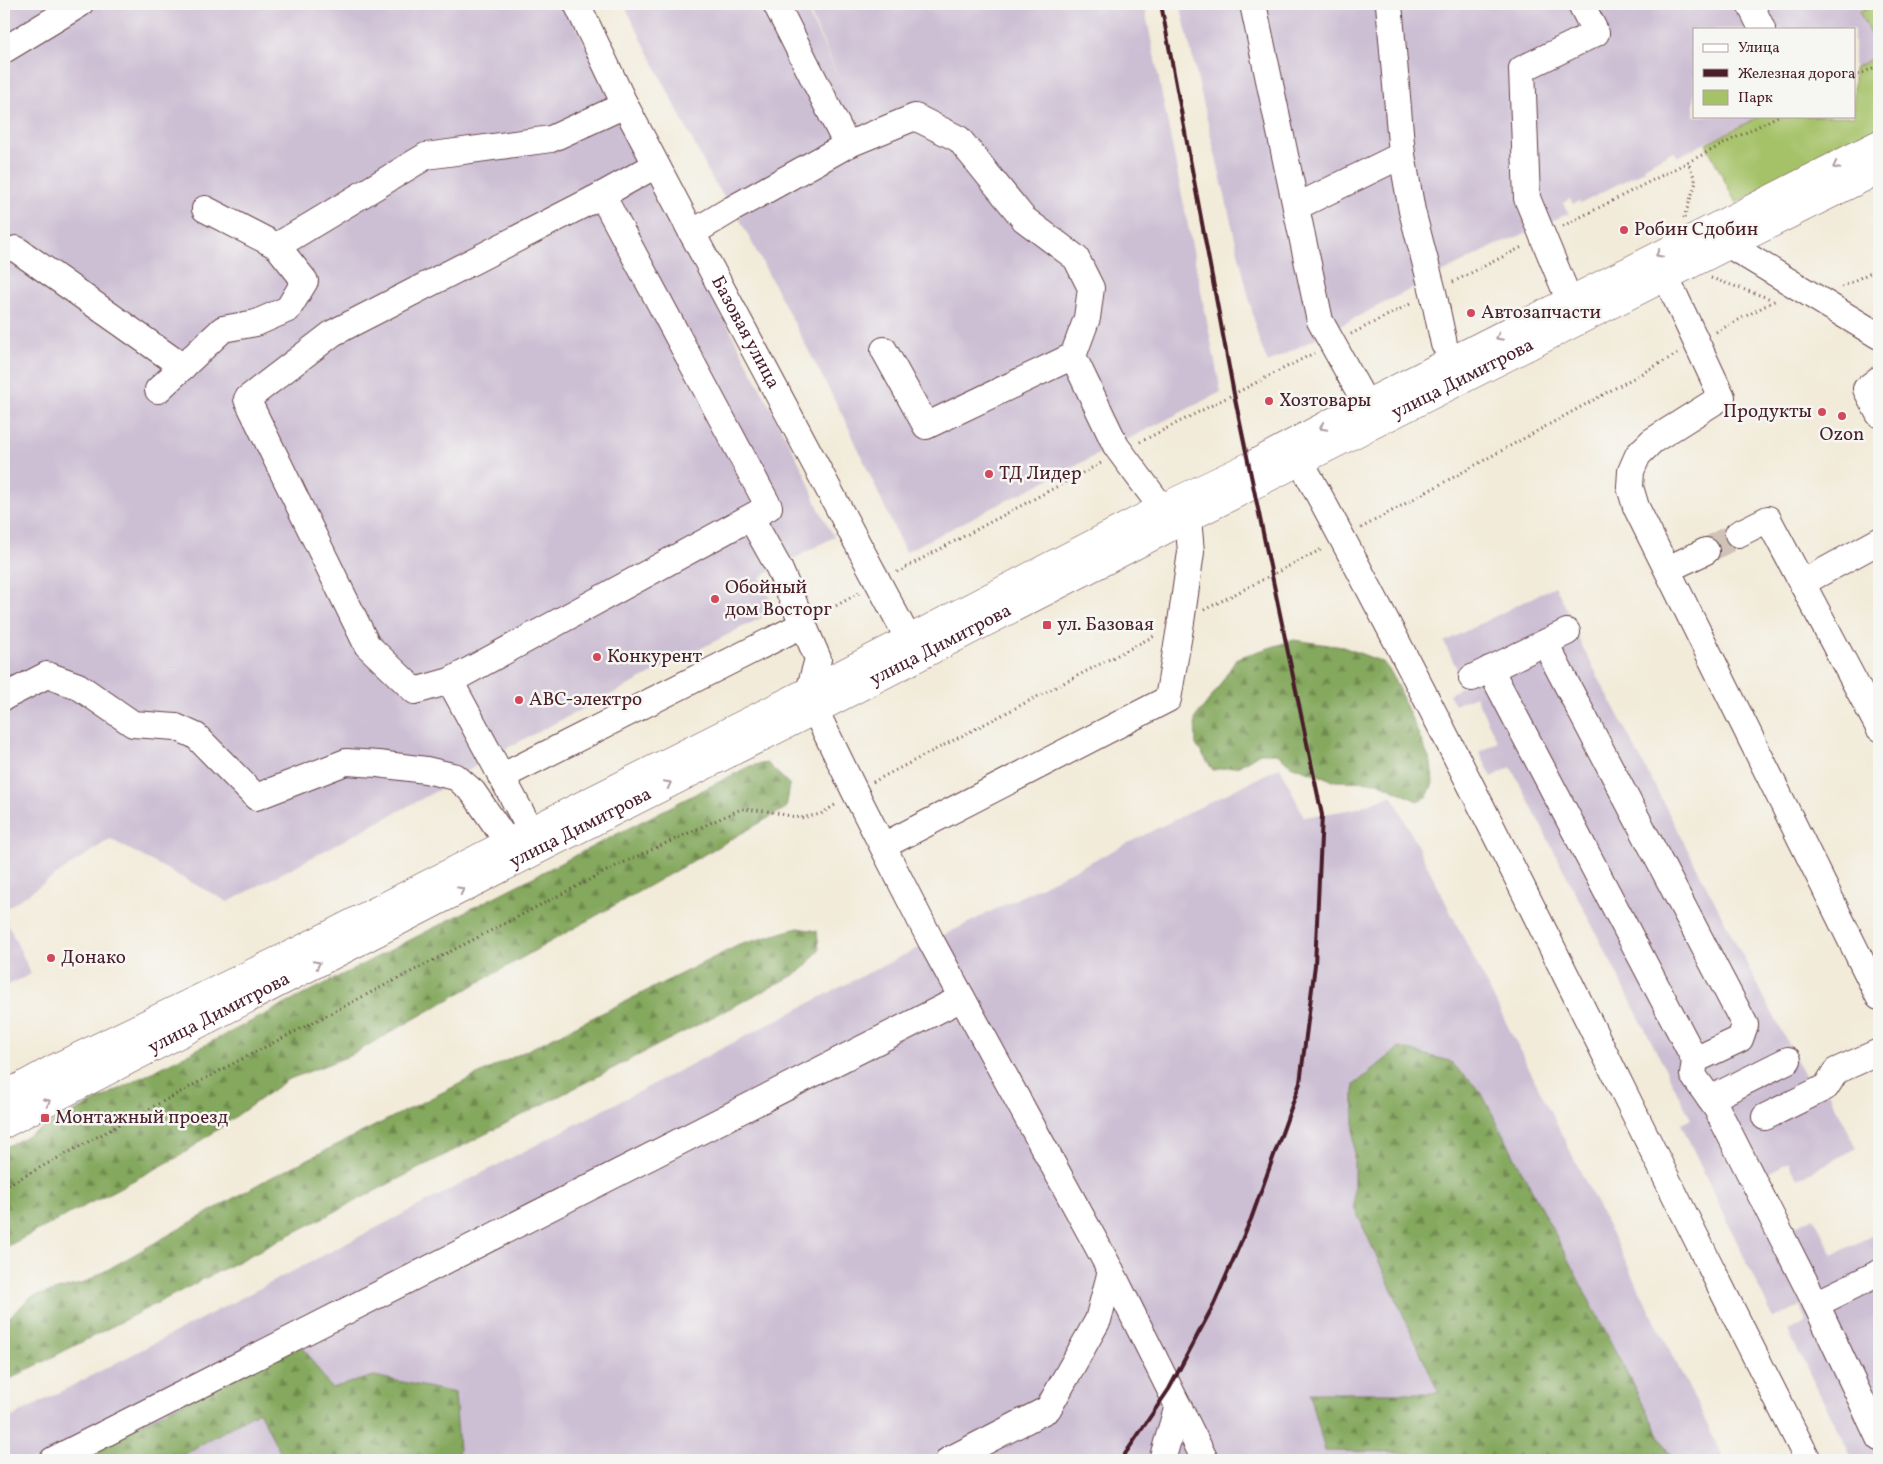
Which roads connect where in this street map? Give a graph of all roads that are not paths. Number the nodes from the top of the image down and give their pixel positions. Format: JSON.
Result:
{"nodes":[{"id":1,"x":80,"y":4,"type":"edge"},
{"id":2,"x":577,"y":4,"type":"edge"},
{"id":3,"x":776,"y":4,"type":"edge"},
{"id":4,"x":1253,"y":4,"type":"edge"},
{"id":5,"x":1389,"y":4,"type":"edge"},
{"id":6,"x":1580,"y":4,"type":"edge"},
{"id":7,"x":1750,"y":4,"type":"edge"},
{"id":8,"x":1762,"y":28,"type":"edge"},
{"id":9,"x":4,"y":50,"type":"edge"},
{"id":10,"x":625,"y":105,"type":"junction"},
{"id":11,"x":847,"y":144,"type":"junction"},
{"id":12,"x":1879,"y":144,"type":"edge"},
{"id":13,"x":1402,"y":155,"type":"junction"},
{"id":14,"x":656,"y":165,"type":"junction"},
{"id":15,"x":1879,"y":170,"type":"edge"},
{"id":16,"x":602,"y":195,"type":"junction"},
{"id":17,"x":1296,"y":207,"type":"junction"},
{"id":18,"x":205,"y":208,"type":"dead end"},
{"id":19,"x":692,"y":233,"type":"junction"},
{"id":20,"x":1722,"y":235,"type":"junction"},
{"id":21,"x":277,"y":246,"type":"junction"},
{"id":22,"x":16,"y":249,"type":"dead end"},
{"id":23,"x":1666,"y":277,"type":"junction"},
{"id":24,"x":1570,"y":302,"type":"junction"},
{"id":25,"x":1879,"y":336,"type":"edge"},
{"id":26,"x":1444,"y":344,"type":"dead end"},
{"id":27,"x":884,"y":350,"type":"dead end"},
{"id":28,"x":1073,"y":356,"type":"junction"},
{"id":29,"x":183,"y":367,"type":"junction"},
{"id":30,"x":1879,"y":379,"type":"edge"},
{"id":31,"x":158,"y":390,"type":"dead end"},
{"id":32,"x":1366,"y":404,"type":"junction"},
{"id":33,"x":1879,"y":414,"type":"edge"},
{"id":34,"x":1301,"y":462,"type":"junction"},
{"id":35,"x":1162,"y":508,"type":"junction"},
{"id":36,"x":751,"y":518,"type":"junction"},
{"id":37,"x":1188,"y":518,"type":"junction"},
{"id":38,"x":1738,"y":534,"type":"tunnel mouth"},
{"id":39,"x":1879,"y":541,"type":"edge"},
{"id":40,"x":1706,"y":550,"type":"tunnel mouth"},
{"id":41,"x":1668,"y":569,"type":"junction"},
{"id":42,"x":1802,"y":583,"type":"junction"},
{"id":43,"x":802,"y":625,"type":"junction"},
{"id":44,"x":913,"y":648,"type":"junction"},
{"id":45,"x":450,"y":681,"type":"junction"},
{"id":46,"x":4,"y":697,"type":"edge"},
{"id":47,"x":812,"y":701,"type":"junction"},
{"id":48,"x":1879,"y":728,"type":"edge"},
{"id":49,"x":501,"y":777,"type":"junction"},
{"id":50,"x":519,"y":837,"type":"junction"},
{"id":51,"x":883,"y":846,"type":"junction"},
{"id":52,"x":1879,"y":997,"type":"edge"},
{"id":53,"x":962,"y":998,"type":"junction"},
{"id":54,"x":1879,"y":1052,"type":"edge"},
{"id":55,"x":1695,"y":1060,"type":"junction"},
{"id":56,"x":1788,"y":1060,"type":"dead end"},
{"id":57,"x":4,"y":1096,"type":"edge"},
{"id":58,"x":1710,"y":1099,"type":"junction"},
{"id":59,"x":1765,"y":1117,"type":"dead end"},
{"id":60,"x":4,"y":1124,"type":"edge"},
{"id":61,"x":1111,"y":1271,"type":"junction"},
{"id":62,"x":1879,"y":1274,"type":"edge"},
{"id":63,"x":1816,"y":1304,"type":"junction"},
{"id":64,"x":1178,"y":1406,"type":"junction"},
{"id":65,"x":1879,"y":1438,"type":"edge"},
{"id":66,"x":53,"y":1460,"type":"edge"},
{"id":67,"x":949,"y":1460,"type":"edge"},
{"id":68,"x":1162,"y":1460,"type":"edge"},
{"id":69,"x":1205,"y":1460,"type":"edge"},
{"id":70,"x":1808,"y":1460,"type":"edge"}],
"edges":[{"from":1,"to":9,"type":"street"},
{"from":2,"to":10,"type":"street","name":"Базовая улица"},
{"from":3,"to":11,"type":"street"},
{"from":4,"to":17,"type":"street"},
{"from":5,"to":13,"type":"street"},
{"from":6,"to":24,"type":"street"},
{"from":7,"to":8,"type":"street"},
{"from":10,"to":14,"type":"street","name":"Базовая улица"},
{"from":10,"to":21,"type":"street"},
{"from":11,"to":19,"type":"street"},
{"from":11,"to":28,"type":"street"},
{"from":12,"to":20,"type":"main road","name":"улица Димитрова","one_way":true},
{"from":13,"to":17,"type":"street"},
{"from":13,"to":26,"type":"street"},
{"from":14,"to":16,"type":"street"},
{"from":14,"to":19,"type":"street","name":"Базовая улица"},
{"from":15,"to":20,"type":"main road","name":"улица Димитрова"},
{"from":16,"to":36,"type":"street"},
{"from":16,"to":45,"type":"street"},
{"from":17,"to":32,"type":"street"},
{"from":18,"to":21,"type":"street"},
{"from":19,"to":44,"type":"street","name":"Базовая улица"},
{"from":20,"to":23,"type":"main road","name":"улица Димитрова"},
{"from":20,"to":24,"type":"main road","name":"улица Димитрова","one_way":true},
{"from":20,"to":25,"type":"street"},
{"from":21,"to":29,"type":"street"},
{"from":22,"to":29,"type":"street"},
{"from":23,"to":34,"type":"main road","name":"улица Димитрова"},
{"from":23,"to":41,"type":"street"},
{"from":24,"to":32,"type":"main road","name":"улица Димитрова","one_way":true},
{"from":27,"to":28,"type":"street"},
{"from":28,"to":35,"type":"street"},
{"from":29,"to":31,"type":"street"},
{"from":30,"to":33,"type":"street"},
{"from":32,"to":35,"type":"main road","name":"улица Димитрова","one_way":true},
{"from":34,"to":37,"type":"main road","name":"улица Димитрова"},
{"from":34,"to":70,"type":"street"},
{"from":35,"to":44,"type":"main road","name":"улица Димитрова"},
{"from":36,"to":43,"type":"street"},
{"from":36,"to":45,"type":"street"},
{"from":37,"to":44,"type":"main road","name":"улица Димитрова"},
{"from":37,"to":51,"type":"street"},
{"from":38,"to":42,"type":"street"},
{"from":39,"to":42,"type":"street"},
{"from":40,"to":41,"type":"street"},
{"from":41,"to":52,"type":"street"},
{"from":42,"to":48,"type":"street"},
{"from":43,"to":47,"type":"street"},
{"from":43,"to":49,"type":"street"},
{"from":44,"to":47,"type":"main road","name":"улица Димитрова"},
{"from":45,"to":49,"type":"street"},
{"from":46,"to":50,"type":"street"},
{"from":47,"to":50,"type":"main road","name":"улица Димитрова"},
{"from":47,"to":51,"type":"street"},
{"from":60,"to":47,"type":"main road","name":"улица Димитрова","one_way":true},
{"from":49,"to":50,"type":"street"},
{"from":50,"to":57,"type":"main road","name":"улица Димитрова"},
{"from":51,"to":53,"type":"street"},
{"from":53,"to":61,"type":"street"},
{"from":53,"to":66,"type":"street"},
{"from":54,"to":59,"type":"street"},
{"from":55,"to":55,"type":"street"},
{"from":55,"to":58,"type":"street"},
{"from":56,"to":58,"type":"street"},
{"from":58,"to":63,"type":"street"},
{"from":61,"to":64,"type":"street"},
{"from":61,"to":67,"type":"street"},
{"from":62,"to":63,"type":"street"},
{"from":63,"to":65,"type":"street"},
{"from":64,"to":68,"type":"street"},
{"from":64,"to":69,"type":"street"}]}
